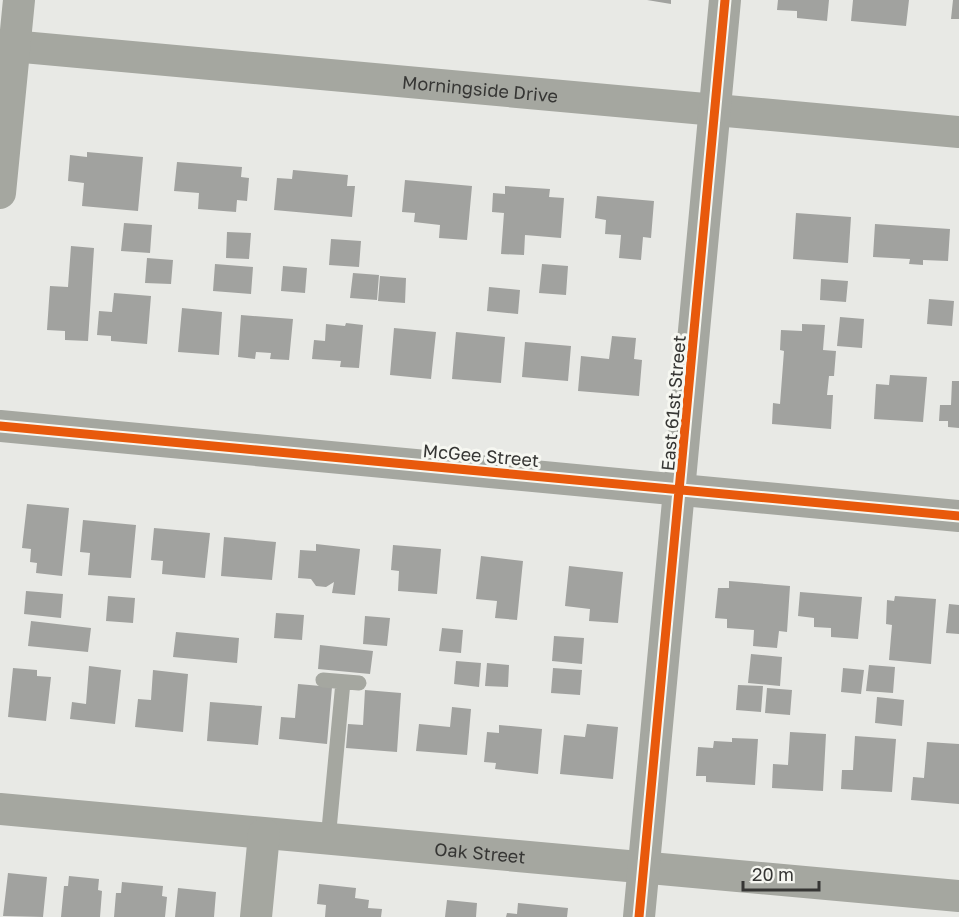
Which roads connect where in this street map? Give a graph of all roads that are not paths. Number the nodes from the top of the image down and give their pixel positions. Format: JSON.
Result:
{"nodes":[{"id":1,"x":19,"y":0,"type":"edge"},
{"id":2,"x":725,"y":0,"type":"edge"},
{"id":3,"x":7,"y":46,"type":"edge"},
{"id":4,"x":716,"y":110,"type":"junction"},
{"id":5,"x":959,"y":132,"type":"edge"},
{"id":6,"x":0,"y":193,"type":"edge"},
{"id":7,"x":0,"y":426,"type":"edge"},
{"id":8,"x":681,"y":490,"type":"junction"},
{"id":9,"x":959,"y":516,"type":"edge"},
{"id":10,"x":323,"y":680,"type":"dead end"},
{"id":11,"x":343,"y":682,"type":"junction"},
{"id":12,"x":359,"y":683,"type":"dead end"},
{"id":13,"x":0,"y":809,"type":"edge"},
{"id":14,"x":264,"y":834,"type":"junction"},
{"id":15,"x":328,"y":840,"type":"junction"},
{"id":16,"x":644,"y":869,"type":"junction"},
{"id":17,"x":959,"y":896,"type":"edge"},
{"id":18,"x":256,"y":917,"type":"edge"},
{"id":19,"x":639,"y":917,"type":"edge"}],
"edges":[{"from":1,"to":3,"type":"street"},
{"from":2,"to":4,"type":"street","name":"East 61st Street"},
{"from":3,"to":4,"type":"street","name":"Morningside Drive"},
{"from":3,"to":6,"type":"street"},
{"from":4,"to":5,"type":"street","name":"Morningside Drive"},
{"from":4,"to":8,"type":"street","name":"East 61st Street"},
{"from":7,"to":8,"type":"street","name":"McGee Street"},
{"from":8,"to":9,"type":"street","name":"McGee Street"},
{"from":8,"to":16,"type":"street","name":"East 61st Street"},
{"from":10,"to":11,"type":"lane"},
{"from":11,"to":12,"type":"lane"},
{"from":11,"to":15,"type":"lane"},
{"from":13,"to":14,"type":"street","name":"Oak Street"},
{"from":14,"to":15,"type":"street","name":"Oak Street"},
{"from":14,"to":18,"type":"street"},
{"from":15,"to":16,"type":"street","name":"Oak Street"},
{"from":16,"to":17,"type":"street","name":"Oak Street"},
{"from":16,"to":19,"type":"street","name":"East 61st Street"}]}
